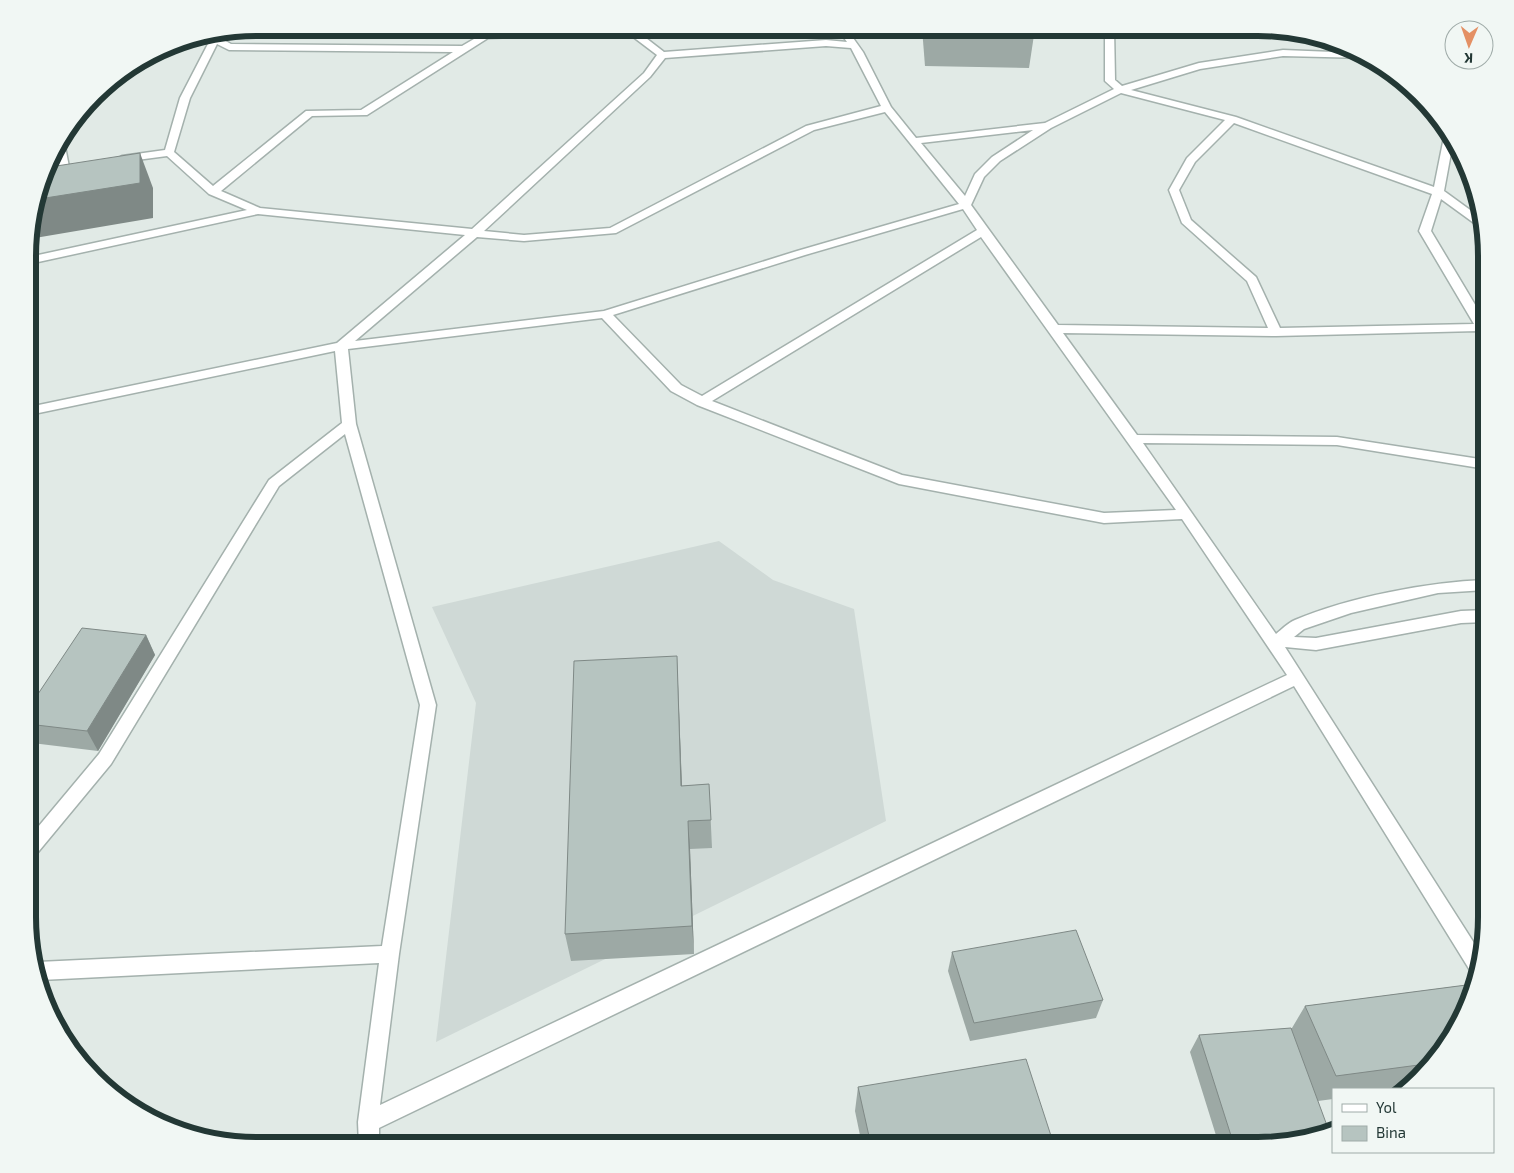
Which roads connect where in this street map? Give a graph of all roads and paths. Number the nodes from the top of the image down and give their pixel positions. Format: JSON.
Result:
{"nodes":[{"id":1,"x":484,"y":36,"type":"edge"},
{"id":2,"x":638,"y":36,"type":"edge"},
{"id":3,"x":847,"y":36,"type":"edge"},
{"id":4,"x":1108,"y":36,"type":"edge"},
{"id":5,"x":219,"y":39,"type":"edge"},
{"id":6,"x":215,"y":40,"type":"edge"},
{"id":7,"x":852,"y":44,"type":"junction"},
{"id":8,"x":462,"y":49,"type":"junction"},
{"id":9,"x":662,"y":55,"type":"junction"},
{"id":10,"x":1347,"y":55,"type":"edge"},
{"id":11,"x":1120,"y":90,"type":"junction"},
{"id":12,"x":887,"y":108,"type":"junction"},
{"id":13,"x":1232,"y":119,"type":"junction"},
{"id":14,"x":1047,"y":126,"type":"junction"},
{"id":15,"x":913,"y":141,"type":"junction"},
{"id":16,"x":1447,"y":145,"type":"edge"},
{"id":17,"x":169,"y":153,"type":"junction"},
{"id":18,"x":62,"y":154,"type":"edge"},
{"id":19,"x":112,"y":161,"type":"edge"},
{"id":20,"x":64,"y":167,"type":"edge"},
{"id":21,"x":213,"y":192,"type":"junction"},
{"id":22,"x":1438,"y":192,"type":"junction"},
{"id":23,"x":966,"y":205,"type":"junction"},
{"id":24,"x":258,"y":211,"type":"junction"},
{"id":25,"x":1475,"y":219,"type":"edge"},
{"id":26,"x":982,"y":231,"type":"junction"},
{"id":27,"x":476,"y":232,"type":"junction"},
{"id":28,"x":36,"y":260,"type":"edge"},
{"id":29,"x":605,"y":314,"type":"junction"},
{"id":30,"x":1478,"y":319,"type":"edge"},
{"id":31,"x":1054,"y":329,"type":"junction"},
{"id":32,"x":1478,"y":329,"type":"edge"},
{"id":33,"x":1276,"y":332,"type":"junction"},
{"id":34,"x":341,"y":346,"type":"junction"},
{"id":35,"x":702,"y":402,"type":"junction"},
{"id":36,"x":36,"y":410,"type":"edge"},
{"id":37,"x":349,"y":424,"type":"junction"},
{"id":38,"x":1135,"y":439,"type":"junction"},
{"id":39,"x":1478,"y":463,"type":"edge"},
{"id":40,"x":1186,"y":514,"type":"junction"},
{"id":41,"x":1478,"y":586,"type":"edge"},
{"id":42,"x":1478,"y":616,"type":"edge"},
{"id":43,"x":1296,"y":677,"type":"junction"},
{"id":44,"x":36,"y":842,"type":"edge"},
{"id":45,"x":390,"y":954,"type":"junction"},
{"id":46,"x":1474,"y":960,"type":"edge"},
{"id":47,"x":43,"y":970,"type":"edge"},
{"id":48,"x":368,"y":1122,"type":"junction"},
{"id":49,"x":369,"y":1137,"type":"edge"}],
"edges":[{"from":1,"to":8,"type":"street"},
{"from":2,"to":9,"type":"street"},
{"from":3,"to":7,"type":"street"},
{"from":4,"to":11,"type":"street"},
{"from":5,"to":8,"type":"street"},
{"from":6,"to":17,"type":"street"},
{"from":7,"to":9,"type":"street"},
{"from":7,"to":12,"type":"street"},
{"from":8,"to":21,"type":"street"},
{"from":9,"to":27,"type":"street"},
{"from":10,"to":11,"type":"street"},
{"from":11,"to":13,"type":"street"},
{"from":11,"to":14,"type":"street"},
{"from":12,"to":15,"type":"street"},
{"from":12,"to":27,"type":"street"},
{"from":13,"to":22,"type":"street"},
{"from":13,"to":33,"type":"street"},
{"from":14,"to":15,"type":"street"},
{"from":14,"to":23,"type":"street"},
{"from":15,"to":23,"type":"street"},
{"from":16,"to":22,"type":"street"},
{"from":17,"to":19,"type":"street"},
{"from":17,"to":21,"type":"street"},
{"from":18,"to":20,"type":"street"},
{"from":21,"to":24,"type":"street"},
{"from":22,"to":25,"type":"street"},
{"from":22,"to":30,"type":"street"},
{"from":23,"to":26,"type":"street"},
{"from":23,"to":29,"type":"street"},
{"from":24,"to":27,"type":"street"},
{"from":24,"to":28,"type":"street"},
{"from":26,"to":31,"type":"street"},
{"from":26,"to":35,"type":"street"},
{"from":27,"to":34,"type":"street"},
{"from":29,"to":34,"type":"street"},
{"from":29,"to":35,"type":"street"},
{"from":31,"to":33,"type":"street"},
{"from":31,"to":38,"type":"street"},
{"from":32,"to":33,"type":"street"},
{"from":34,"to":36,"type":"street"},
{"from":34,"to":37,"type":"street"},
{"from":35,"to":40,"type":"street"},
{"from":37,"to":44,"type":"street"},
{"from":37,"to":45,"type":"street"},
{"from":38,"to":39,"type":"street"},
{"from":38,"to":40,"type":"street"},
{"from":40,"to":43,"type":"street"},
{"from":41,"to":42,"type":"street"},
{"from":43,"to":46,"type":"street"},
{"from":43,"to":48,"type":"street"},
{"from":45,"to":47,"type":"street"},
{"from":45,"to":48,"type":"street"},
{"from":48,"to":49,"type":"street"}]}
